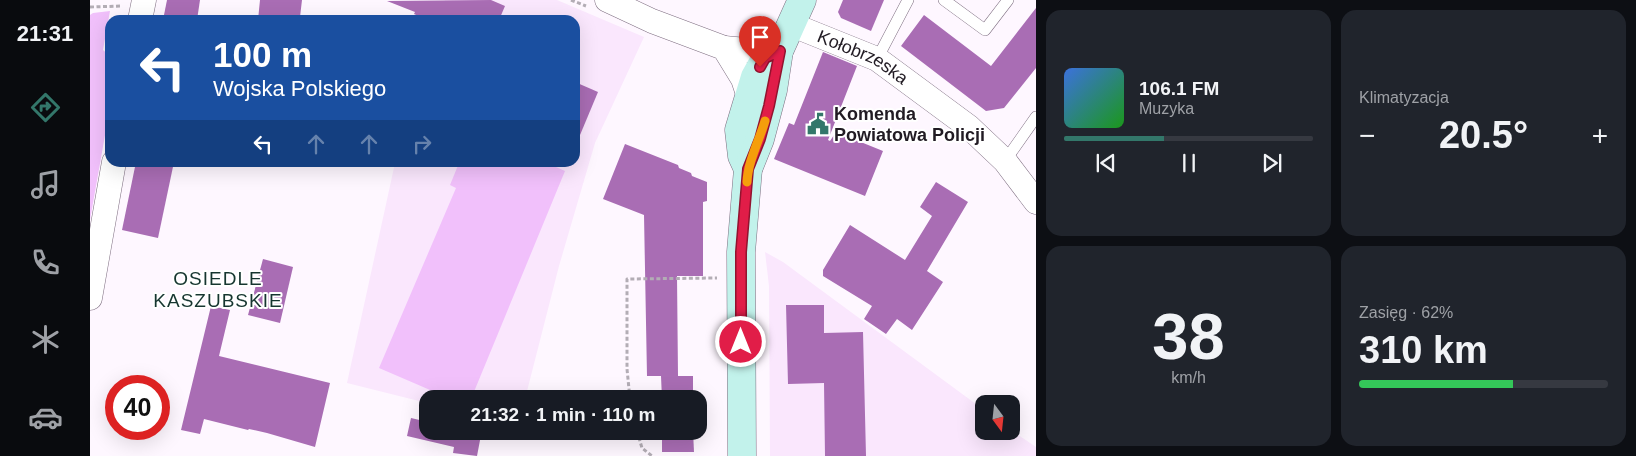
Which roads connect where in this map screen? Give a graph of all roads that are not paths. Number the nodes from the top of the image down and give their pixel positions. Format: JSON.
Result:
{"nodes":[{"id":1,"x":908,"y":0,"type":"edge"},
{"id":2,"x":944,"y":0,"type":"edge"},
{"id":3,"x":1008,"y":0,"type":"edge"},
{"id":4,"x":597,"y":4,"type":"edge"},
{"id":5,"x":796,"y":12,"type":"edge"},
{"id":6,"x":724,"y":48,"type":"junction"},
{"id":7,"x":780,"y":51,"type":"junction"},
{"id":8,"x":877,"y":59,"type":"junction"},
{"id":9,"x":749,"y":97,"type":"junction"},
{"id":10,"x":1036,"y":117,"type":"edge"},
{"id":11,"x":1005,"y":160,"type":"junction"},
{"id":12,"x":113,"y":167,"type":"edge"},
{"id":13,"x":748,"y":169,"type":"junction"},
{"id":14,"x":1036,"y":202,"type":"edge"},
{"id":15,"x":90,"y":298,"type":"edge"},
{"id":16,"x":742,"y":456,"type":"edge"}],
"edges":[{"from":1,"to":8,"type":"lane"},
{"from":2,"to":3,"type":"lane"},
{"from":4,"to":6,"type":"street"},
{"from":5,"to":7,"type":"street"},
{"from":5,"to":8,"type":"street","name":"Kołobrzeska"},
{"from":6,"to":7,"type":"street"},
{"from":6,"to":9,"type":"street"},
{"from":7,"to":9,"type":"street"},
{"from":7,"to":13,"type":"street"},
{"from":8,"to":11,"type":"street","name":"Kołobrzeska"},
{"from":9,"to":13,"type":"street"},
{"from":10,"to":11,"type":"lane"},
{"from":11,"to":14,"type":"street","name":"Kołobrzeska"},
{"from":12,"to":15,"type":"street"},
{"from":13,"to":16,"type":"street"}]}
